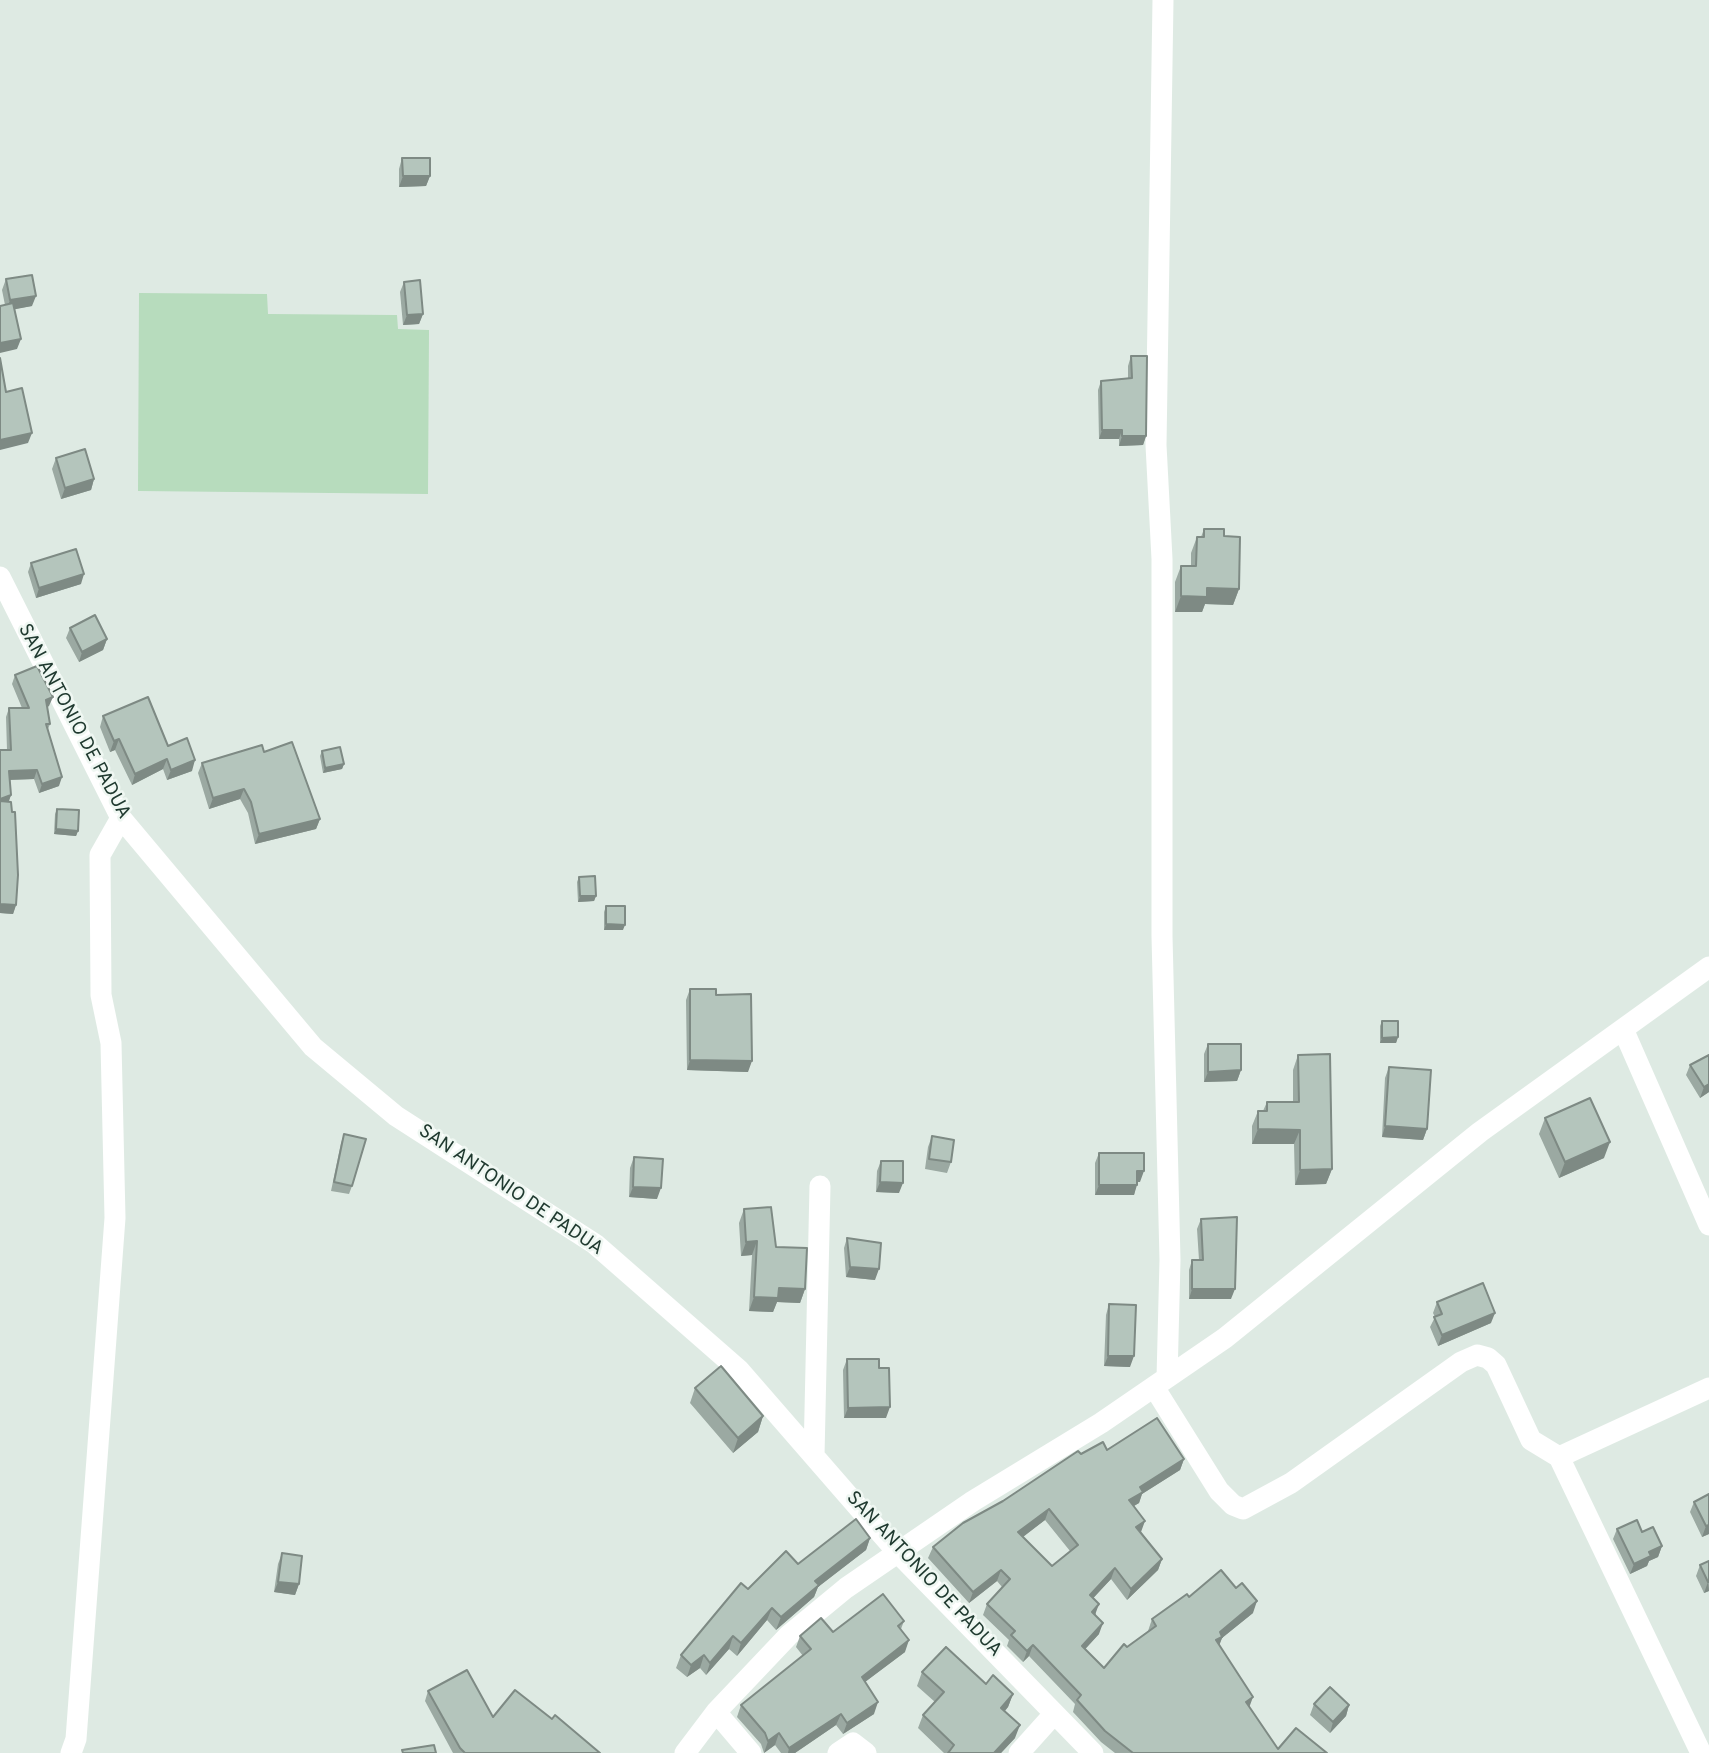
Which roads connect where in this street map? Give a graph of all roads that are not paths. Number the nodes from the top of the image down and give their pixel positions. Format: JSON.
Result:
{"nodes":[{"id":1,"x":1163,"y":0,"type":"edge"},
{"id":2,"x":0,"y":578,"type":"edge"},
{"id":3,"x":121,"y":818,"type":"junction"},
{"id":4,"x":1709,"y":967,"type":"edge"},
{"id":5,"x":1623,"y":1029,"type":"junction"},
{"id":6,"x":820,"y":1186,"type":"dead end"},
{"id":7,"x":1709,"y":1225,"type":"edge"},
{"id":8,"x":1160,"y":1382,"type":"junction"},
{"id":9,"x":1709,"y":1388,"type":"edge"},
{"id":10,"x":814,"y":1456,"type":"junction"},
{"id":11,"x":1559,"y":1457,"type":"junction"},
{"id":12,"x":899,"y":1554,"type":"junction"},
{"id":13,"x":716,"y":1712,"type":"junction"},
{"id":14,"x":1054,"y":1714,"type":"junction"},
{"id":15,"x":71,"y":1753,"type":"edge"},
{"id":16,"x":685,"y":1753,"type":"edge"},
{"id":17,"x":751,"y":1753,"type":"edge"},
{"id":18,"x":838,"y":1753,"type":"edge"},
{"id":19,"x":866,"y":1753,"type":"edge"},
{"id":20,"x":1019,"y":1753,"type":"edge"},
{"id":21,"x":1093,"y":1753,"type":"edge"},
{"id":22,"x":1700,"y":1753,"type":"edge"}],
"edges":[{"from":1,"to":8,"type":"street"},
{"from":2,"to":3,"type":"street","name":"SAN ANTONIO DE PADUA"},
{"from":3,"to":10,"type":"street","name":"SAN ANTONIO DE PADUA"},
{"from":3,"to":15,"type":"street"},
{"from":4,"to":5,"type":"street"},
{"from":5,"to":7,"type":"street"},
{"from":5,"to":8,"type":"street"},
{"from":6,"to":10,"type":"street"},
{"from":8,"to":11,"type":"street"},
{"from":8,"to":12,"type":"street"},
{"from":9,"to":11,"type":"street"},
{"from":10,"to":12,"type":"street","name":"SAN ANTONIO DE PADUA"},
{"from":11,"to":22,"type":"street"},
{"from":12,"to":13,"type":"street"},
{"from":12,"to":14,"type":"street","name":"SAN ANTONIO DE PADUA"},
{"from":13,"to":16,"type":"street"},
{"from":13,"to":17,"type":"street"},
{"from":14,"to":20,"type":"street"},
{"from":14,"to":21,"type":"street","name":"SAN ANTONIO DE PADUA"},
{"from":18,"to":19,"type":"street"}]}
